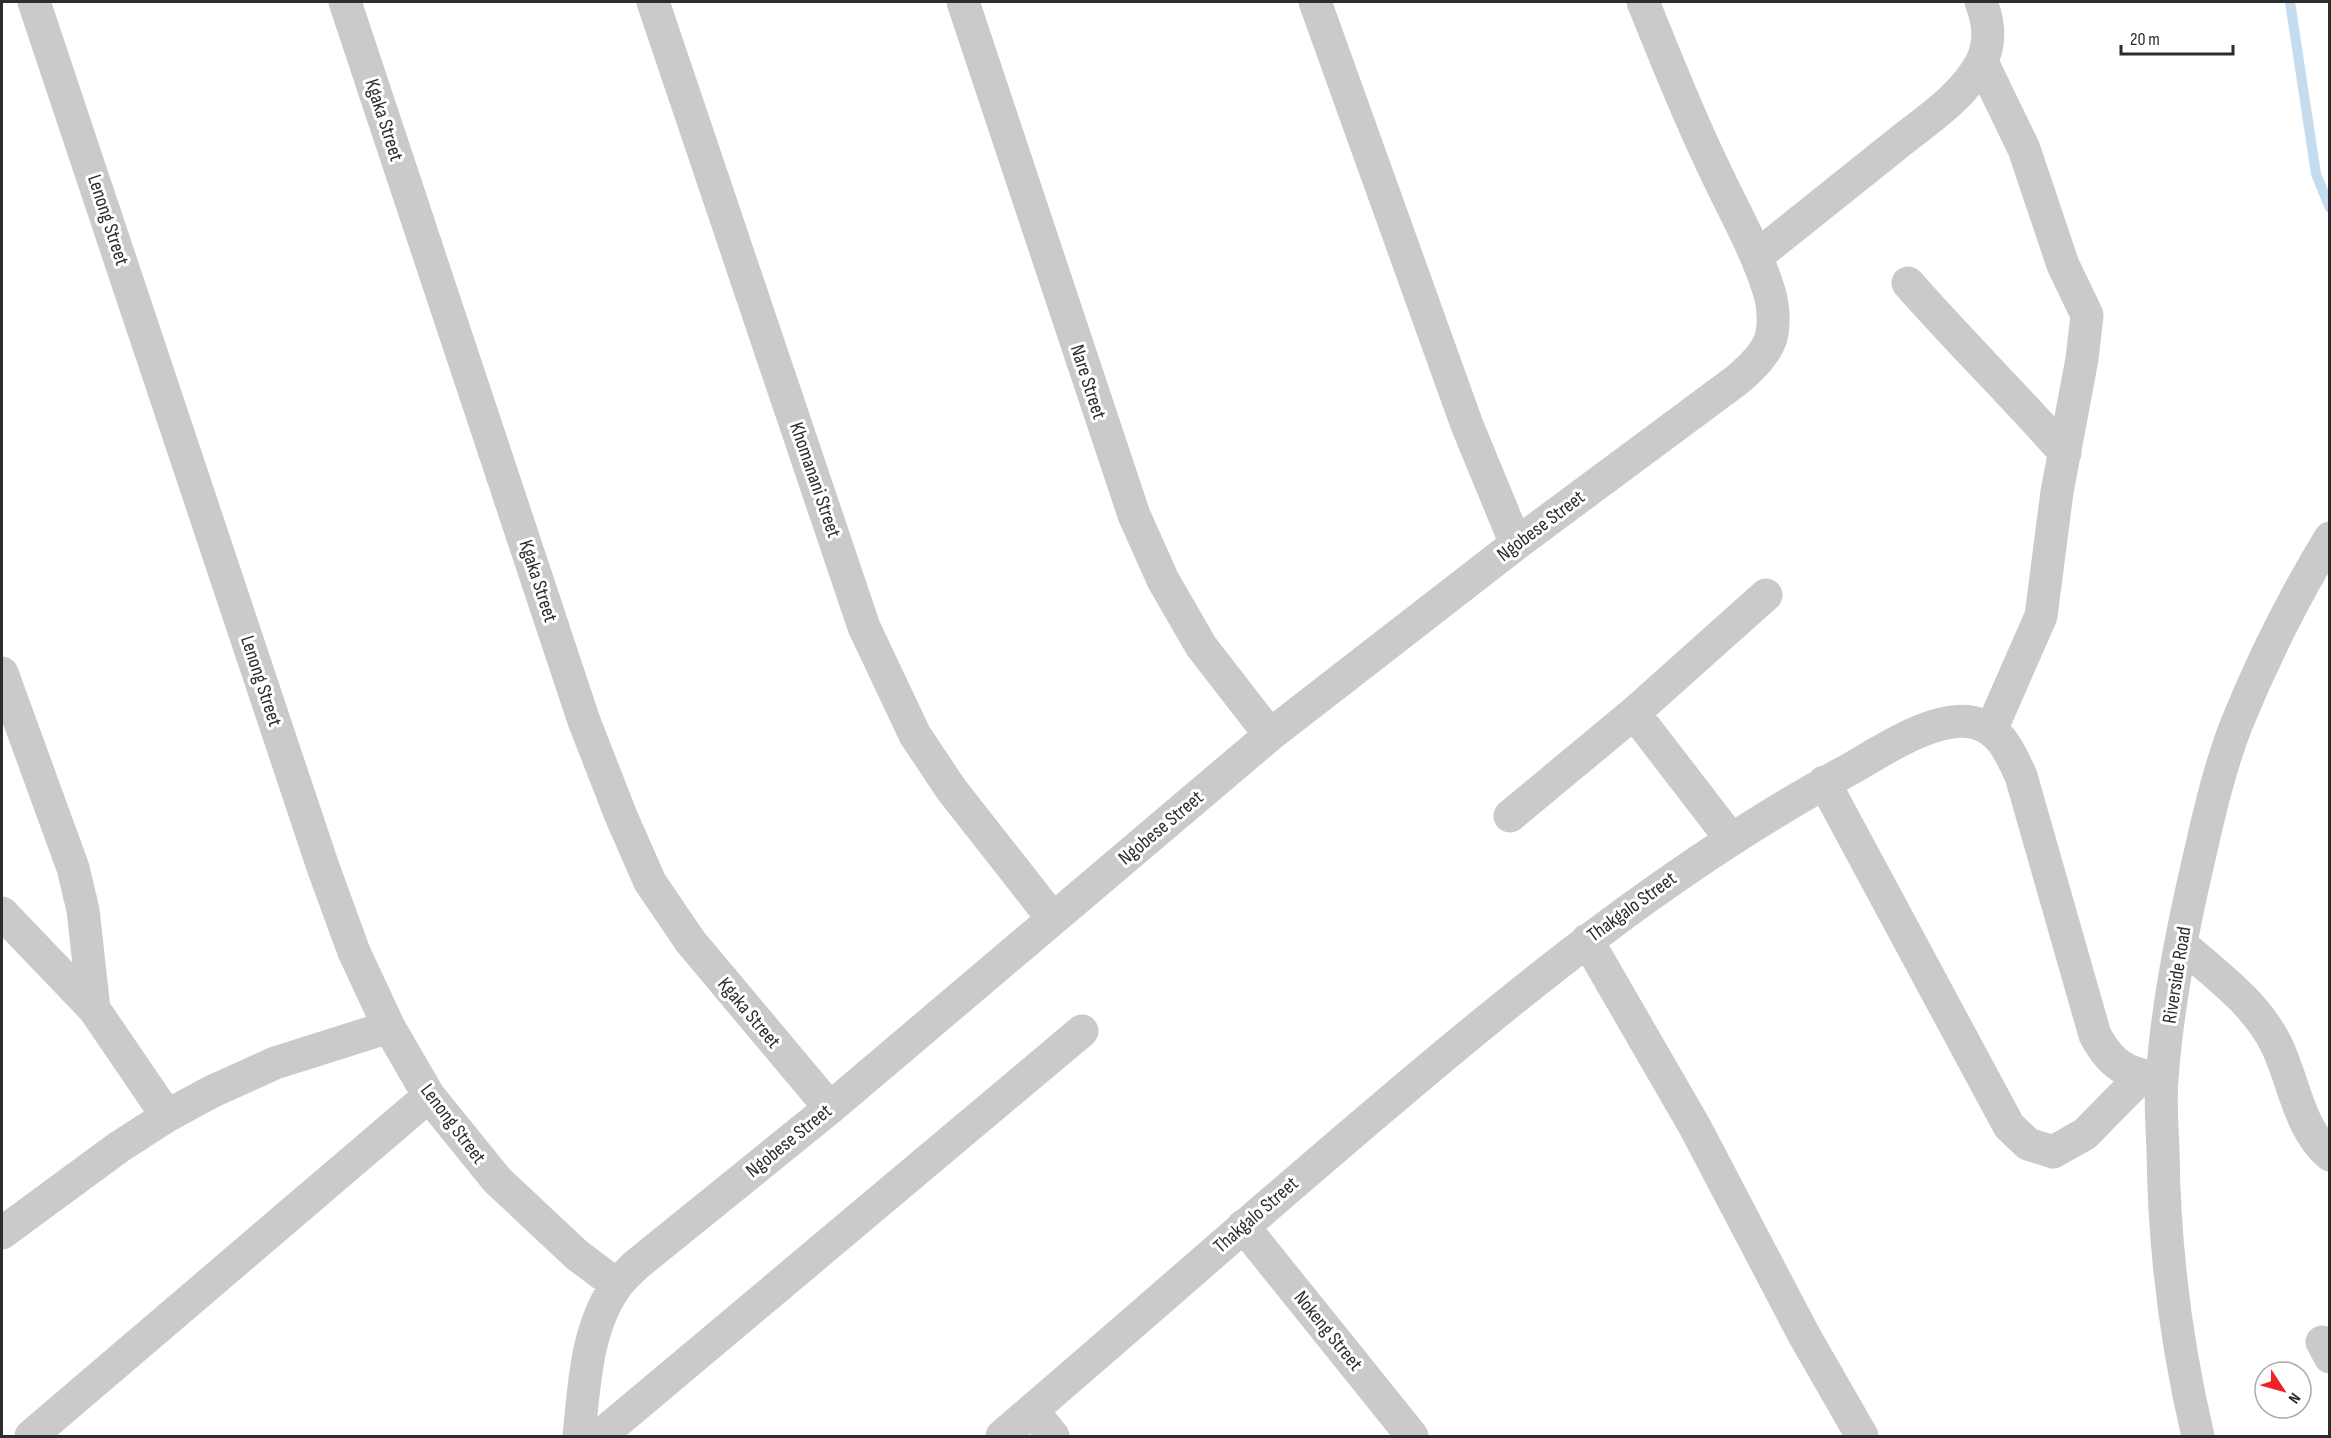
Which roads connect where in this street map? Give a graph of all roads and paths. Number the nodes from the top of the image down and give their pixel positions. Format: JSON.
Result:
{"nodes":[{"id":1,"x":34,"y":2,"type":"edge"},
{"id":2,"x":345,"y":2,"type":"edge"},
{"id":3,"x":653,"y":2,"type":"edge"},
{"id":4,"x":963,"y":2,"type":"edge"},
{"id":5,"x":1315,"y":2,"type":"edge"},
{"id":6,"x":1643,"y":2,"type":"edge"},
{"id":7,"x":1987,"y":5,"type":"edge"},
{"id":8,"x":1982,"y":62,"type":"junction"},
{"id":9,"x":1757,"y":256,"type":"junction"},
{"id":10,"x":1908,"y":283,"type":"dead end"},
{"id":11,"x":2065,"y":453,"type":"junction"},
{"id":12,"x":2330,"y":538,"type":"edge"},
{"id":13,"x":1516,"y":544,"type":"junction"},
{"id":14,"x":1766,"y":594,"type":"dead end"},
{"id":15,"x":2,"y":673,"type":"edge"},
{"id":16,"x":1634,"y":714,"type":"junction"},
{"id":17,"x":1991,"y":730,"type":"junction"},
{"id":18,"x":1270,"y":735,"type":"junction"},
{"id":19,"x":1824,"y":783,"type":"junction"},
{"id":20,"x":1510,"y":816,"type":"dead end"},
{"id":21,"x":1731,"y":839,"type":"junction"},
{"id":22,"x":2,"y":913,"type":"edge"},
{"id":23,"x":1053,"y":919,"type":"junction"},
{"id":24,"x":1587,"y":940,"type":"junction"},
{"id":25,"x":2181,"y":944,"type":"junction"},
{"id":26,"x":94,"y":1009,"type":"junction"},
{"id":27,"x":389,"y":1027,"type":"junction"},
{"id":28,"x":1082,"y":1031,"type":"dead end"},
{"id":29,"x":2152,"y":1078,"type":"junction"},
{"id":30,"x":429,"y":1096,"type":"junction"},
{"id":31,"x":830,"y":1108,"type":"junction"},
{"id":32,"x":167,"y":1116,"type":"junction"},
{"id":33,"x":2330,"y":1155,"type":"edge"},
{"id":34,"x":1243,"y":1226,"type":"junction"},
{"id":35,"x":2,"y":1232,"type":"edge"},
{"id":36,"x":617,"y":1285,"type":"junction"},
{"id":37,"x":1032,"y":1410,"type":"junction"},
{"id":38,"x":32,"y":1437,"type":"edge"},
{"id":39,"x":579,"y":1437,"type":"edge"},
{"id":40,"x":600,"y":1437,"type":"edge"},
{"id":41,"x":1002,"y":1437,"type":"edge"},
{"id":42,"x":1053,"y":1437,"type":"edge"},
{"id":43,"x":1412,"y":1437,"type":"edge"},
{"id":44,"x":1862,"y":1437,"type":"edge"},
{"id":45,"x":2198,"y":1437,"type":"edge"}],
"edges":[{"from":1,"to":27,"type":"street","name":"Lenong Street"},
{"from":2,"to":31,"type":"street","name":"Kgaka Street"},
{"from":3,"to":23,"type":"street","name":"Khomanani Street"},
{"from":4,"to":18,"type":"street","name":"Nare Street"},
{"from":5,"to":13,"type":"street"},
{"from":6,"to":9,"type":"street","name":"Ngobese Street"},
{"from":7,"to":8,"type":"street"},
{"from":8,"to":9,"type":"street"},
{"from":8,"to":11,"type":"street"},
{"from":9,"to":13,"type":"street","name":"Ngobese Street"},
{"from":10,"to":11,"type":"street"},
{"from":11,"to":17,"type":"street"},
{"from":12,"to":25,"type":"street","name":"Riverside Road"},
{"from":13,"to":18,"type":"street","name":"Ngobese Street"},
{"from":14,"to":16,"type":"street"},
{"from":15,"to":26,"type":"street"},
{"from":16,"to":20,"type":"street"},
{"from":16,"to":21,"type":"street"},
{"from":17,"to":19,"type":"street","name":"Thakgalo Street"},
{"from":17,"to":29,"type":"street"},
{"from":18,"to":23,"type":"street","name":"Ngobese Street"},
{"from":19,"to":21,"type":"street","name":"Thakgalo Street"},
{"from":19,"to":29,"type":"street"},
{"from":21,"to":24,"type":"street","name":"Thakgalo Street"},
{"from":22,"to":26,"type":"street"},
{"from":23,"to":31,"type":"street","name":"Ngobese Street"},
{"from":24,"to":34,"type":"street","name":"Thakgalo Street"},
{"from":24,"to":44,"type":"street"},
{"from":25,"to":29,"type":"street","name":"Riverside Road"},
{"from":25,"to":33,"type":"street"},
{"from":26,"to":32,"type":"street"},
{"from":27,"to":30,"type":"street","name":"Lenong Street"},
{"from":27,"to":32,"type":"street"},
{"from":28,"to":40,"type":"street"},
{"from":29,"to":45,"type":"street","name":"Riverside Road"},
{"from":30,"to":36,"type":"street","name":"Lenong Street"},
{"from":30,"to":38,"type":"street"},
{"from":31,"to":36,"type":"street","name":"Ngobese Street"},
{"from":32,"to":35,"type":"street"},
{"from":34,"to":37,"type":"street","name":"Thakgalo Street"},
{"from":34,"to":43,"type":"street","name":"Nokeng Street"},
{"from":36,"to":39,"type":"street","name":"Ngobese Street"},
{"from":37,"to":41,"type":"street","name":"Thakgalo Street"},
{"from":37,"to":42,"type":"street"}]}
